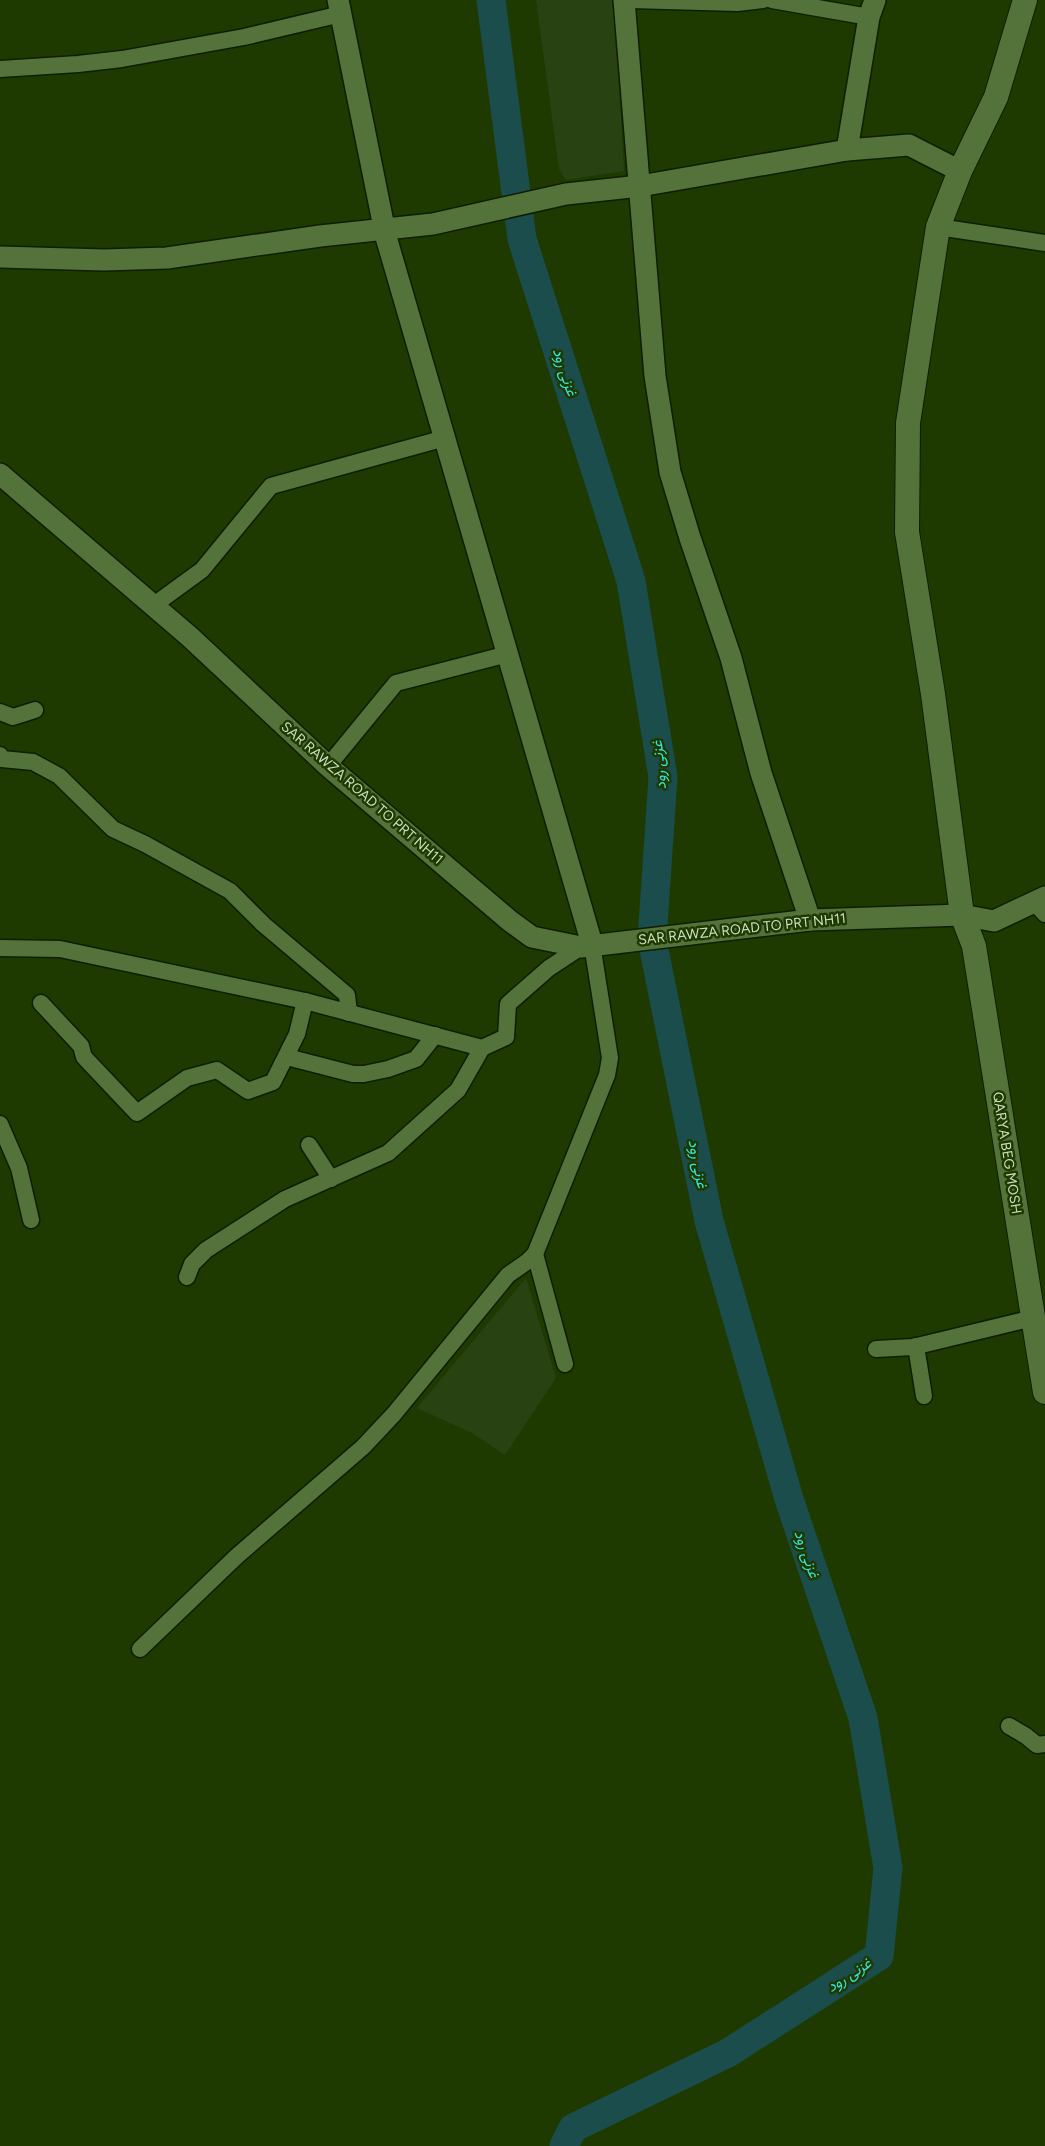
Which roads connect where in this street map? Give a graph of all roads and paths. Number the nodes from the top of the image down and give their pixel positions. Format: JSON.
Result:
{"nodes":[{"id":1,"x":624,"y":0,"type":"edge"},
{"id":2,"x":631,"y":0,"type":"edge"},
{"id":3,"x":763,"y":0,"type":"edge"},
{"id":4,"x":772,"y":0,"type":"edge"},
{"id":5,"x":1025,"y":0,"type":"edge"},
{"id":6,"x":340,"y":7,"type":"edge"},
{"id":7,"x":872,"y":8,"type":"edge"},
{"id":8,"x":0,"y":69,"type":"edge"},
{"id":9,"x":847,"y":150,"type":"junction"},
{"id":10,"x":960,"y":171,"type":"junction"},
{"id":11,"x":640,"y":186,"type":"junction"},
{"id":12,"x":385,"y":228,"type":"junction"},
{"id":13,"x":938,"y":228,"type":"junction"},
{"id":14,"x":1045,"y":243,"type":"edge"},
{"id":15,"x":0,"y":257,"type":"edge"},
{"id":16,"x":445,"y":438,"type":"junction"},
{"id":17,"x":0,"y":474,"type":"edge"},
{"id":18,"x":154,"y":605,"type":"junction"},
{"id":19,"x":508,"y":654,"type":"junction"},
{"id":20,"x":36,"y":710,"type":"dead end"},
{"id":21,"x":0,"y":712,"type":"edge"},
{"id":22,"x":0,"y":755,"type":"edge"},
{"id":23,"x":328,"y":766,"type":"junction"},
{"id":24,"x":1042,"y":905,"type":"edge"},
{"id":25,"x":962,"y":915,"type":"junction"},
{"id":26,"x":810,"y":920,"type":"junction"},
{"id":27,"x":594,"y":945,"type":"junction"},
{"id":28,"x":0,"y":948,"type":"edge"},
{"id":29,"x":305,"y":1001,"type":"junction"},
{"id":30,"x":41,"y":1003,"type":"dead end"},
{"id":31,"x":349,"y":1013,"type":"junction"},
{"id":32,"x":435,"y":1035,"type":"junction"},
{"id":33,"x":482,"y":1048,"type":"junction"},
{"id":34,"x":287,"y":1057,"type":"junction"},
{"id":35,"x":0,"y":1124,"type":"edge"},
{"id":36,"x":308,"y":1145,"type":"dead end"},
{"id":37,"x":331,"y":1179,"type":"junction"},
{"id":38,"x":31,"y":1220,"type":"dead end"},
{"id":39,"x":535,"y":1254,"type":"junction"},
{"id":40,"x":187,"y":1277,"type":"dead end"},
{"id":41,"x":1033,"y":1318,"type":"junction"},
{"id":42,"x":916,"y":1346,"type":"junction"},
{"id":43,"x":876,"y":1350,"type":"dead end"},
{"id":44,"x":565,"y":1364,"type":"dead end"},
{"id":45,"x":1045,"y":1392,"type":"edge"},
{"id":46,"x":924,"y":1396,"type":"dead end"},
{"id":47,"x":140,"y":1650,"type":"dead end"},
{"id":48,"x":1009,"y":1726,"type":"dead end"},
{"id":49,"x":1045,"y":1744,"type":"edge"}],
"edges":[{"from":1,"to":11,"type":"street"},
{"from":2,"to":3,"type":"street"},
{"from":4,"to":7,"type":"street"},
{"from":5,"to":10,"type":"main road"},
{"from":6,"to":8,"type":"street"},
{"from":6,"to":12,"type":"street"},
{"from":7,"to":9,"type":"street"},
{"from":9,"to":10,"type":"street"},
{"from":9,"to":11,"type":"street"},
{"from":10,"to":13,"type":"main road"},
{"from":11,"to":12,"type":"street"},
{"from":11,"to":26,"type":"street"},
{"from":12,"to":15,"type":"street"},
{"from":12,"to":16,"type":"street"},
{"from":13,"to":14,"type":"street"},
{"from":13,"to":25,"type":"main road"},
{"from":16,"to":18,"type":"street"},
{"from":16,"to":19,"type":"street"},
{"from":17,"to":18,"type":"street","name":"SAR RAWZA ROAD TO PRT NH11"},
{"from":18,"to":23,"type":"street","name":"SAR RAWZA ROAD TO PRT NH11"},
{"from":19,"to":23,"type":"street"},
{"from":19,"to":27,"type":"street"},
{"from":20,"to":21,"type":"street"},
{"from":22,"to":31,"type":"street"},
{"from":23,"to":27,"type":"street","name":"SAR RAWZA ROAD TO PRT NH11"},
{"from":24,"to":25,"type":"street","name":"SAR RAWZA ROAD TO PRT NH11"},
{"from":25,"to":26,"type":"street","name":"SAR RAWZA ROAD TO PRT NH11"},
{"from":25,"to":41,"type":"main road","name":"QARYA BEG MOSH"},
{"from":26,"to":27,"type":"street","name":"SAR RAWZA ROAD TO PRT NH11"},
{"from":27,"to":33,"type":"street"},
{"from":27,"to":39,"type":"street"},
{"from":28,"to":29,"type":"street"},
{"from":29,"to":31,"type":"street"},
{"from":29,"to":34,"type":"street"},
{"from":30,"to":34,"type":"street"},
{"from":31,"to":32,"type":"street"},
{"from":32,"to":33,"type":"street"},
{"from":32,"to":34,"type":"street"},
{"from":33,"to":37,"type":"street"},
{"from":35,"to":38,"type":"street"},
{"from":36,"to":37,"type":"street"},
{"from":37,"to":40,"type":"street"},
{"from":39,"to":44,"type":"street"},
{"from":39,"to":47,"type":"street"},
{"from":41,"to":42,"type":"street"},
{"from":41,"to":45,"type":"main road","name":"QARYA BEG MOSH"},
{"from":42,"to":43,"type":"street"},
{"from":42,"to":46,"type":"street"},
{"from":48,"to":49,"type":"street"}]}
